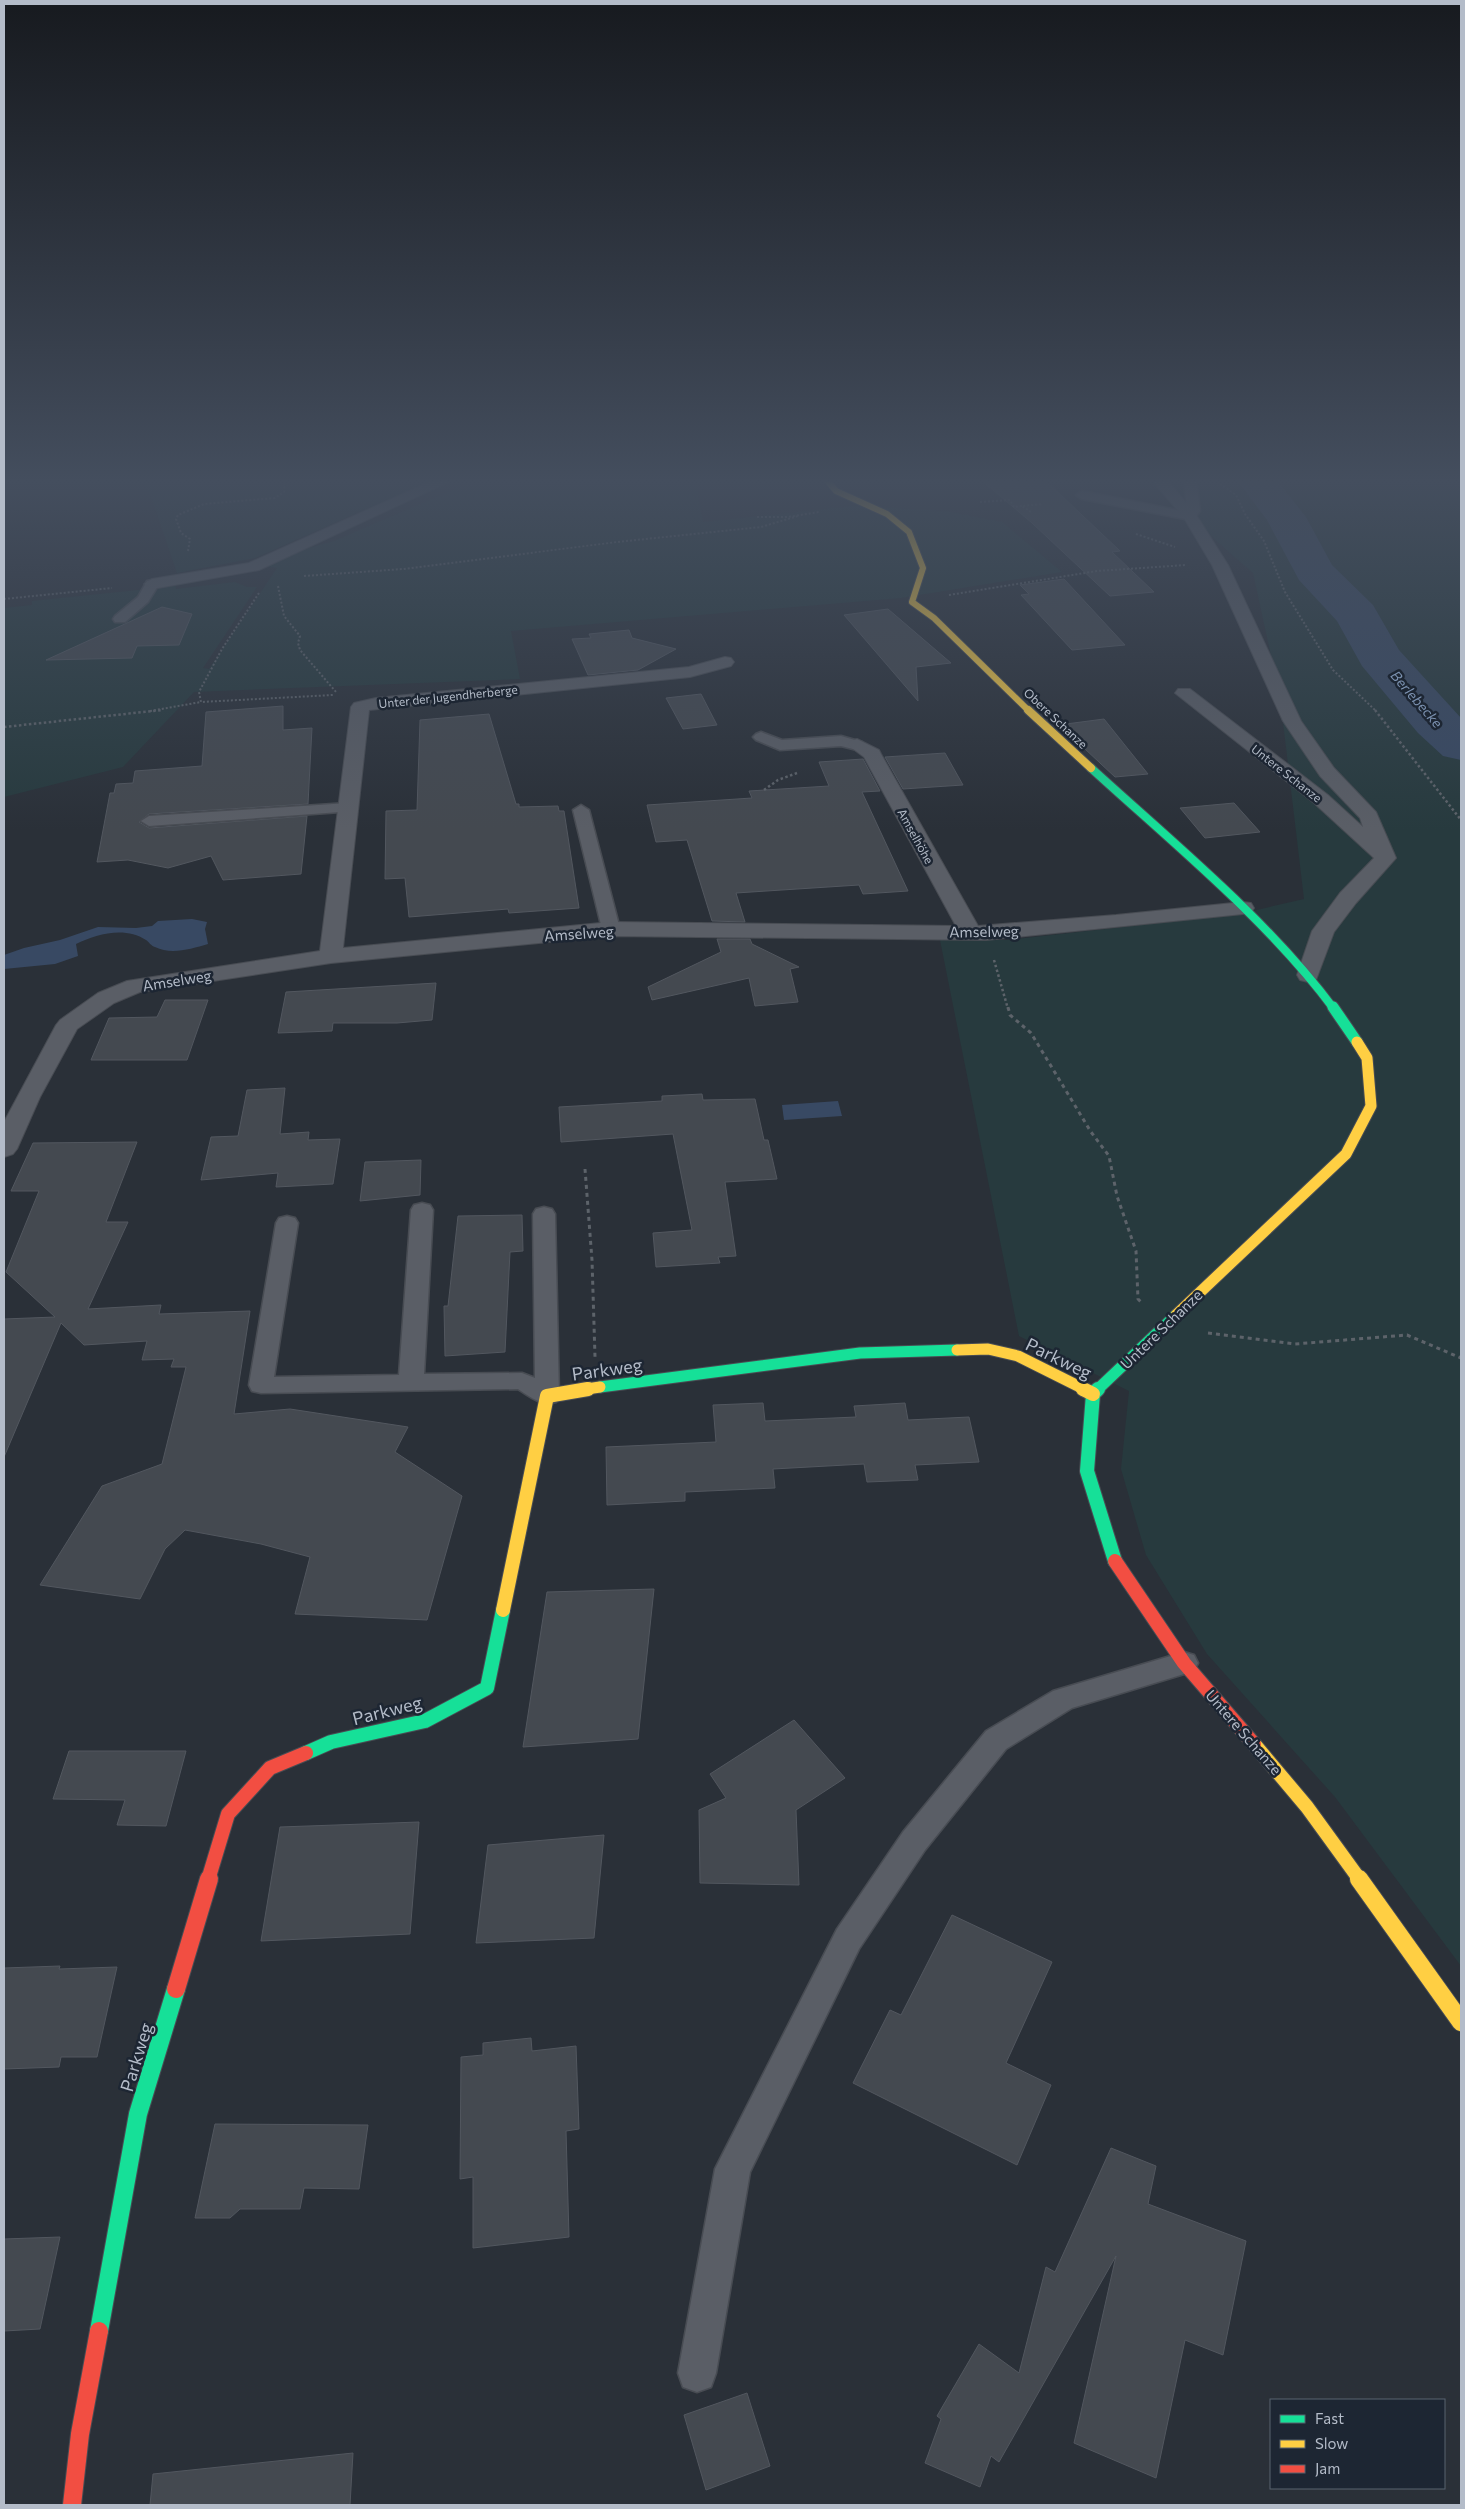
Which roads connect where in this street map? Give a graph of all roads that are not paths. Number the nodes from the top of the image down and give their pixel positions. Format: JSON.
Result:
{"nodes":[{"id":1,"x":145,"y":596,"type":"edge"},
{"id":2,"x":914,"y":596,"type":"edge"},
{"id":3,"x":1234,"y":596,"type":"edge"},
{"id":4,"x":120,"y":619,"type":"dead end"},
{"id":5,"x":725,"y":662,"type":"dead end"},
{"id":6,"x":1184,"y":694,"type":"dead end"},
{"id":7,"x":818,"y":728,"type":"dead end"},
{"id":8,"x":761,"y":737,"type":"dead end"},
{"id":9,"x":849,"y":743,"type":"junction"},
{"id":10,"x":348,"y":808,"type":"junction"},
{"id":11,"x":581,"y":810,"type":"dead end"},
{"id":12,"x":149,"y":821,"type":"dead end"},
{"id":13,"x":1386,"y":858,"type":"junction"},
{"id":14,"x":1243,"y":908,"type":"junction"},
{"id":15,"x":611,"y":929,"type":"junction"},
{"id":16,"x":978,"y":933,"type":"junction"},
{"id":17,"x":331,"y":956,"type":"junction"},
{"id":18,"x":1308,"y":975,"type":"junction"},
{"id":19,"x":4,"y":1149,"type":"edge"},
{"id":20,"x":422,"y":1210,"type":"dead end"},
{"id":21,"x":544,"y":1214,"type":"dead end"},
{"id":22,"x":287,"y":1223,"type":"dead end"},
{"id":23,"x":411,"y":1383,"type":"junction"},
{"id":24,"x":1093,"y":1394,"type":"junction"},
{"id":25,"x":547,"y":1396,"type":"junction"},
{"id":26,"x":1184,"y":1663,"type":"junction"},
{"id":27,"x":1461,"y":2022,"type":"edge"},
{"id":28,"x":697,"y":2373,"type":"dead end"},
{"id":29,"x":72,"y":2505,"type":"edge"}],
"edges":[{"from":1,"to":4,"type":"lane"},
{"from":2,"to":14,"type":"street","name":"Obere Schanze"},
{"from":3,"to":13,"type":"street","name":"Untere Schanze"},
{"from":5,"to":10,"type":"street","name":"Unter der Jugendherberge"},
{"from":6,"to":13,"type":"street","name":"Untere Schanze"},
{"from":7,"to":9,"type":"lane"},
{"from":8,"to":9,"type":"lane"},
{"from":9,"to":16,"type":"street","name":"Amselhöhe"},
{"from":10,"to":12,"type":"lane"},
{"from":10,"to":17,"type":"street","name":"Unter der Jugendherberge"},
{"from":11,"to":15,"type":"lane"},
{"from":13,"to":18,"type":"street"},
{"from":14,"to":16,"type":"street","name":"Amselweg"},
{"from":14,"to":18,"type":"street","name":"Obere Schanze"},
{"from":15,"to":16,"type":"street","name":"Amselweg"},
{"from":15,"to":17,"type":"street","name":"Amselweg"},
{"from":17,"to":19,"type":"street","name":"Amselweg"},
{"from":18,"to":24,"type":"street","name":"Untere Schanze"},
{"from":20,"to":23,"type":"lane"},
{"from":21,"to":25,"type":"lane"},
{"from":22,"to":23,"type":"lane"},
{"from":23,"to":25,"type":"lane"},
{"from":24,"to":25,"type":"street","name":"Parkweg"},
{"from":24,"to":26,"type":"street","name":"Untere Schanze"},
{"from":25,"to":29,"type":"street","name":"Parkweg"},
{"from":26,"to":27,"type":"street","name":"Untere Schanze"},
{"from":26,"to":28,"type":"lane"}]}
